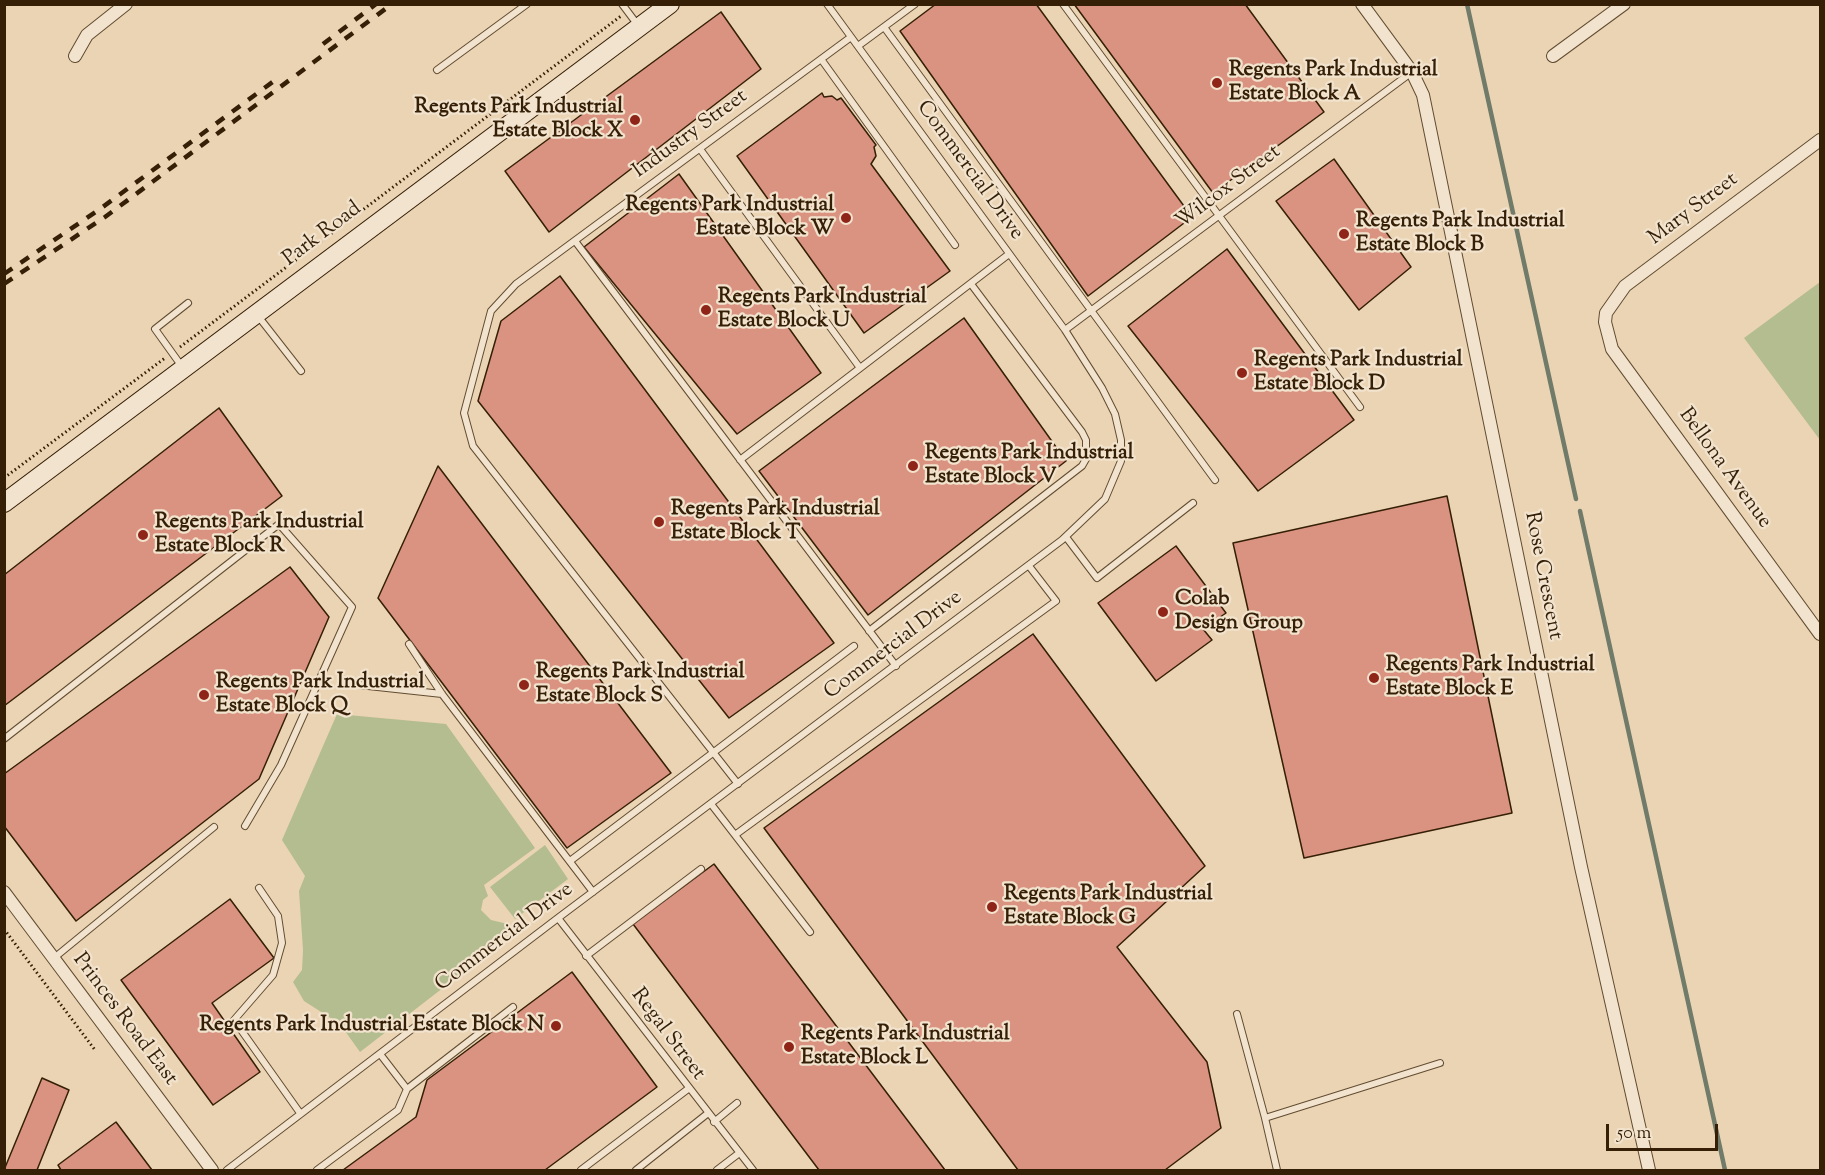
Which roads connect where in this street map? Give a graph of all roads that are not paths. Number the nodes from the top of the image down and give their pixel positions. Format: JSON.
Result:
{"nodes":[{"id":1,"x":126,"y":4,"type":"edge"},
{"id":2,"x":527,"y":4,"type":"edge"},
{"id":3,"x":622,"y":4,"type":"edge"},
{"id":4,"x":670,"y":4,"type":"edge"},
{"id":5,"x":827,"y":4,"type":"edge"},
{"id":6,"x":915,"y":4,"type":"edge"},
{"id":7,"x":1063,"y":4,"type":"edge"},
{"id":8,"x":1362,"y":4,"type":"edge"},
{"id":9,"x":1624,"y":4,"type":"edge"},
{"id":10,"x":639,"y":27,"type":"junction"},
{"id":11,"x":884,"y":27,"type":"junction"},
{"id":12,"x":851,"y":37,"type":"junction"},
{"id":13,"x":858,"y":46,"type":"junction"},
{"id":14,"x":75,"y":56,"type":"dead end"},
{"id":15,"x":1553,"y":56,"type":"dead end"},
{"id":16,"x":821,"y":59,"type":"junction"},
{"id":17,"x":437,"y":70,"type":"dead end"},
{"id":18,"x":1412,"y":72,"type":"junction"},
{"id":19,"x":1821,"y":140,"type":"edge"},
{"id":20,"x":700,"y":149,"type":"junction"},
{"id":21,"x":1219,"y":215,"type":"junction"},
{"id":22,"x":575,"y":241,"type":"junction"},
{"id":23,"x":955,"y":245,"type":"dead end"},
{"id":24,"x":1010,"y":254,"type":"junction"},
{"id":25,"x":971,"y":284,"type":"junction"},
{"id":26,"x":188,"y":303,"type":"dead end"},
{"id":27,"x":1092,"y":310,"type":"junction"},
{"id":28,"x":256,"y":314,"type":"junction"},
{"id":29,"x":1605,"y":322,"type":"joint"},
{"id":30,"x":1065,"y":330,"type":"junction"},
{"id":31,"x":183,"y":368,"type":"junction"},
{"id":32,"x":860,"y":368,"type":"junction"},
{"id":33,"x":301,"y":372,"type":"dead end"},
{"id":34,"x":1360,"y":407,"type":"dead end"},
{"id":35,"x":740,"y":460,"type":"junction"},
{"id":36,"x":1215,"y":480,"type":"dead end"},
{"id":37,"x":4,"y":503,"type":"edge"},
{"id":38,"x":1193,"y":503,"type":"dead end"},
{"id":39,"x":1066,"y":537,"type":"junction"},
{"id":40,"x":1029,"y":566,"type":"junction"},
{"id":41,"x":869,"y":631,"type":"junction"},
{"id":42,"x":1821,"y":634,"type":"edge"},
{"id":43,"x":409,"y":644,"type":"dead end"},
{"id":44,"x":854,"y":646,"type":"dead end"},
{"id":45,"x":896,"y":666,"type":"junction"},
{"id":46,"x":359,"y":685,"type":"dead end"},
{"id":47,"x":442,"y":694,"type":"junction"},
{"id":48,"x":4,"y":739,"type":"edge"},
{"id":49,"x":714,"y":753,"type":"junction"},
{"id":50,"x":738,"y":784,"type":"junction"},
{"id":51,"x":711,"y":804,"type":"junction"},
{"id":52,"x":214,"y":826,"type":"dead end"},
{"id":53,"x":245,"y":826,"type":"dead end"},
{"id":54,"x":735,"y":835,"type":"junction"},
{"id":55,"x":570,"y":861,"type":"junction"},
{"id":56,"x":701,"y":869,"type":"dead end"},
{"id":57,"x":259,"y":888,"type":"dead end"},
{"id":58,"x":4,"y":892,"type":"edge"},
{"id":59,"x":593,"y":892,"type":"junction"},
{"id":60,"x":558,"y":918,"type":"junction"},
{"id":61,"x":810,"y":932,"type":"dead end"},
{"id":62,"x":586,"y":956,"type":"junction"},
{"id":63,"x":54,"y":958,"type":"junction"},
{"id":64,"x":513,"y":1007,"type":"dead end"},
{"id":65,"x":1237,"y":1014,"type":"dead end"},
{"id":66,"x":380,"y":1054,"type":"junction"},
{"id":67,"x":1440,"y":1063,"type":"dead end"},
{"id":68,"x":407,"y":1089,"type":"junction"},
{"id":69,"x":688,"y":1089,"type":"junction"},
{"id":70,"x":737,"y":1103,"type":"dead end"},
{"id":71,"x":300,"y":1113,"type":"junction"},
{"id":72,"x":707,"y":1114,"type":"junction"},
{"id":73,"x":1265,"y":1118,"type":"junction"},
{"id":74,"x":714,"y":1122,"type":"junction"},
{"id":75,"x":738,"y":1154,"type":"junction"},
{"id":76,"x":212,"y":1170,"type":"edge"},
{"id":77,"x":227,"y":1170,"type":"edge"},
{"id":78,"x":316,"y":1170,"type":"edge"},
{"id":79,"x":581,"y":1170,"type":"edge"},
{"id":80,"x":636,"y":1170,"type":"edge"},
{"id":81,"x":717,"y":1170,"type":"edge"},
{"id":82,"x":753,"y":1170,"type":"edge"},
{"id":83,"x":1277,"y":1170,"type":"edge"},
{"id":84,"x":1649,"y":1170,"type":"edge"}],
"edges":[{"from":1,"to":14,"type":"street"},
{"from":2,"to":17,"type":"lane"},
{"from":3,"to":10,"type":"lane"},
{"from":4,"to":10,"type":"main road","name":"Park Road"},
{"from":5,"to":12,"type":"lane","name":"Commercial Drive"},
{"from":6,"to":11,"type":"lane"},
{"from":7,"to":21,"type":"lane"},
{"from":8,"to":18,"type":"street","name":"Rose Crescent"},
{"from":9,"to":15,"type":"street"},
{"from":10,"to":28,"type":"main road","name":"Park Road"},
{"from":11,"to":13,"type":"lane"},
{"from":11,"to":27,"type":"lane"},
{"from":12,"to":13,"type":"lane","name":"Commercial Drive"},
{"from":12,"to":16,"type":"lane","name":"Industry Street"},
{"from":13,"to":24,"type":"lane","name":"Commercial Drive"},
{"from":16,"to":20,"type":"lane","name":"Industry Street"},
{"from":16,"to":23,"type":"lane"},
{"from":18,"to":21,"type":"lane","name":"Wilcox Street"},
{"from":18,"to":84,"type":"street","name":"Rose Crescent"},
{"from":19,"to":29,"type":"street","name":"Mary Street"},
{"from":20,"to":22,"type":"lane","name":"Industry Street"},
{"from":20,"to":32,"type":"lane"},
{"from":21,"to":27,"type":"lane","name":"Wilcox Street"},
{"from":21,"to":34,"type":"lane"},
{"from":22,"to":35,"type":"lane"},
{"from":22,"to":49,"type":"lane","name":"Industry Street"},
{"from":24,"to":25,"type":"lane"},
{"from":24,"to":30,"type":"lane","name":"Commercial Drive"},
{"from":25,"to":32,"type":"lane"},
{"from":25,"to":41,"type":"lane"},
{"from":26,"to":31,"type":"lane"},
{"from":27,"to":30,"type":"lane","name":"Wilcox Street"},
{"from":27,"to":36,"type":"lane"},
{"from":28,"to":31,"type":"main road","name":"Park Road"},
{"from":28,"to":33,"type":"lane"},
{"from":29,"to":42,"type":"street","name":"Bellona Avenue"},
{"from":30,"to":39,"type":"lane","name":"Commercial Drive"},
{"from":31,"to":37,"type":"main road","name":"Park Road"},
{"from":32,"to":35,"type":"lane"},
{"from":35,"to":41,"type":"lane"},
{"from":38,"to":39,"type":"lane"},
{"from":39,"to":40,"type":"lane","name":"Commercial Drive"},
{"from":40,"to":45,"type":"lane","name":"Commercial Drive"},
{"from":40,"to":54,"type":"lane"},
{"from":41,"to":45,"type":"lane"},
{"from":43,"to":47,"type":"lane"},
{"from":44,"to":49,"type":"lane"},
{"from":45,"to":50,"type":"lane","name":"Commercial Drive"},
{"from":46,"to":47,"type":"lane"},
{"from":47,"to":55,"type":"lane"},
{"from":48,"to":53,"type":"lane"},
{"from":49,"to":50,"type":"lane"},
{"from":49,"to":55,"type":"lane"},
{"from":50,"to":51,"type":"lane","name":"Commercial Drive"},
{"from":51,"to":54,"type":"lane"},
{"from":51,"to":59,"type":"lane","name":"Commercial Drive"},
{"from":52,"to":63,"type":"lane"},
{"from":54,"to":61,"type":"lane"},
{"from":55,"to":59,"type":"lane"},
{"from":56,"to":62,"type":"lane"},
{"from":57,"to":71,"type":"lane"},
{"from":58,"to":63,"type":"street","name":"Princes Road East"},
{"from":59,"to":60,"type":"lane","name":"Commercial Drive"},
{"from":60,"to":62,"type":"lane","name":"Regal Street"},
{"from":60,"to":66,"type":"lane","name":"Commercial Drive"},
{"from":62,"to":69,"type":"lane","name":"Regal Street"},
{"from":63,"to":76,"type":"street","name":"Princes Road East"},
{"from":64,"to":68,"type":"lane"},
{"from":65,"to":73,"type":"lane"},
{"from":66,"to":68,"type":"lane"},
{"from":66,"to":71,"type":"lane","name":"Commercial Drive"},
{"from":67,"to":73,"type":"lane"},
{"from":68,"to":78,"type":"lane"},
{"from":69,"to":72,"type":"lane","name":"Regal Street"},
{"from":69,"to":79,"type":"lane"},
{"from":70,"to":74,"type":"lane"},
{"from":71,"to":77,"type":"lane","name":"Commercial Drive"},
{"from":72,"to":74,"type":"lane","name":"Regal Street"},
{"from":72,"to":80,"type":"lane"},
{"from":73,"to":83,"type":"lane"},
{"from":74,"to":75,"type":"lane","name":"Regal Street"},
{"from":75,"to":81,"type":"lane"},
{"from":75,"to":82,"type":"lane","name":"Regal Street"}]}
